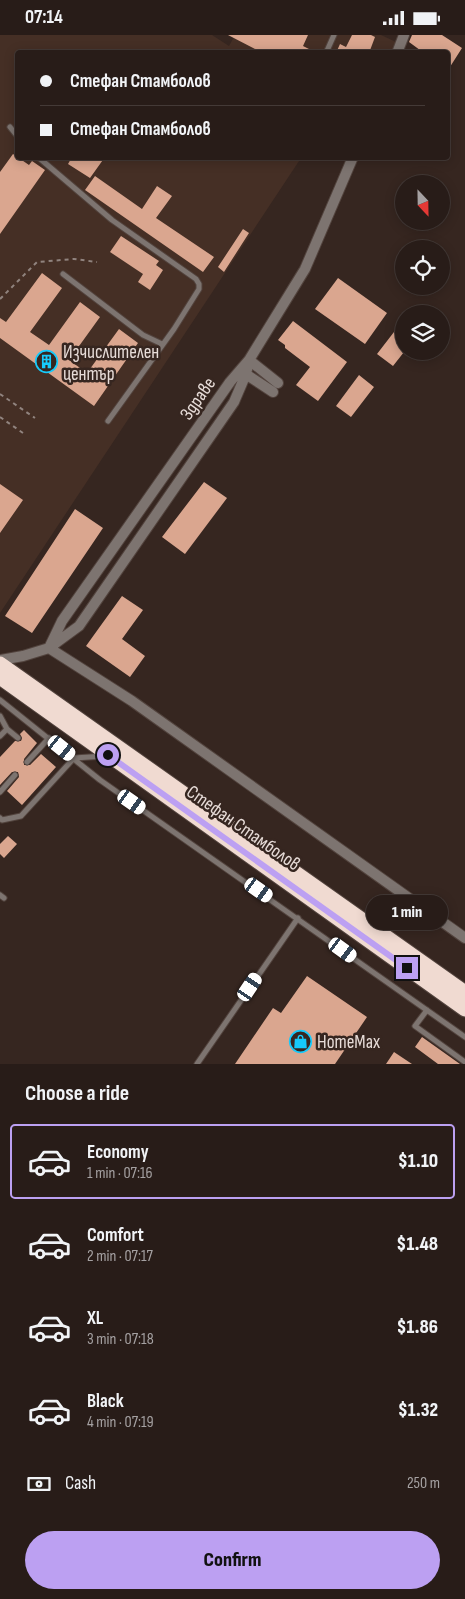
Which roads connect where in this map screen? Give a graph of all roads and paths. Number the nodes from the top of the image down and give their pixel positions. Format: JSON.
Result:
{"nodes":[{"id":1,"x":334,"y":35,"type":"edge"},
{"id":2,"x":404,"y":35,"type":"edge"},
{"id":3,"x":327,"y":50,"type":"edge"},
{"id":4,"x":398,"y":50,"type":"edge"},
{"id":5,"x":10,"y":127,"type":"dead end"},
{"id":6,"x":15,"y":133,"type":"edge"},
{"id":7,"x":41,"y":160,"type":"edge"},
{"id":8,"x":352,"y":160,"type":"edge"},
{"id":9,"x":97,"y":262,"type":"dead end"},
{"id":10,"x":63,"y":274,"type":"dead end"},
{"id":11,"x":0,"y":299,"type":"edge"},
{"id":12,"x":162,"y":344,"type":"junction"},
{"id":13,"x":249,"y":360,"type":"junction"},
{"id":14,"x":243,"y":372,"type":"junction"},
{"id":15,"x":0,"y":394,"type":"edge"},
{"id":16,"x":0,"y":417,"type":"edge"},
{"id":17,"x":35,"y":418,"type":"dead end"},
{"id":18,"x":108,"y":421,"type":"dead end"},
{"id":19,"x":23,"y":433,"type":"dead end"},
{"id":20,"x":49,"y":648,"type":"junction"},
{"id":21,"x":0,"y":660,"type":"edge"},
{"id":22,"x":0,"y":664,"type":"edge"},
{"id":23,"x":0,"y":677,"type":"edge"},
{"id":24,"x":0,"y":700,"type":"edge"},
{"id":25,"x":0,"y":716,"type":"edge"},
{"id":26,"x":7,"y":729,"type":"junction"},
{"id":27,"x":0,"y":736,"type":"edge"},
{"id":28,"x":18,"y":738,"type":"dead end"},
{"id":29,"x":49,"y":738,"type":"junction"},
{"id":30,"x":108,"y":755,"type":"junction"},
{"id":31,"x":74,"y":758,"type":"junction"},
{"id":32,"x":28,"y":761,"type":"dead end"},
{"id":33,"x":15,"y":775,"type":"dead end"},
{"id":34,"x":0,"y":791,"type":"edge"},
{"id":35,"x":1,"y":820,"type":"edge"},
{"id":36,"x":298,"y":918,"type":"junction"},
{"id":37,"x":465,"y":938,"type":"edge"},
{"id":38,"x":465,"y":993,"type":"edge"},
{"id":39,"x":465,"y":1009,"type":"edge"},
{"id":40,"x":427,"y":1010,"type":"junction"},
{"id":41,"x":465,"y":1037,"type":"edge"},
{"id":42,"x":465,"y":1062,"type":"edge"},
{"id":43,"x":197,"y":1064,"type":"edge"}],
"edges":[{"from":1,"to":3,"type":"lane"},
{"from":2,"to":4,"type":"street"},
{"from":5,"to":6,"type":"lane"},
{"from":7,"to":12,"type":"lane"},
{"from":8,"to":13,"type":"street"},
{"from":9,"to":11,"type":"path"},
{"from":10,"to":12,"type":"lane"},
{"from":12,"to":18,"type":"lane"},
{"from":13,"to":14,"type":"street"},
{"from":13,"to":14,"type":"street"},
{"from":14,"to":20,"type":"street","name":"Здраве"},
{"from":14,"to":20,"type":"street"},
{"from":15,"to":17,"type":"path"},
{"from":16,"to":19,"type":"path"},
{"from":20,"to":21,"type":"street"},
{"from":20,"to":37,"type":"street"},
{"from":22,"to":38,"type":"highway","name":"Стефан Стамболов"},
{"from":23,"to":30,"type":"highway","name":"Стефан Стамболов"},
{"from":24,"to":29,"type":"lane"},
{"from":25,"to":26,"type":"lane"},
{"from":26,"to":27,"type":"lane"},
{"from":26,"to":28,"type":"lane"},
{"from":29,"to":31,"type":"lane"},
{"from":29,"to":32,"type":"lane"},
{"from":30,"to":31,"type":"lane"},
{"from":30,"to":39,"type":"highway","name":"Стефан Стамболов"},
{"from":31,"to":35,"type":"lane"},
{"from":31,"to":36,"type":"lane"},
{"from":33,"to":34,"type":"lane"},
{"from":36,"to":40,"type":"lane"},
{"from":36,"to":43,"type":"lane"},
{"from":40,"to":41,"type":"lane"},
{"from":40,"to":42,"type":"lane"}]}
